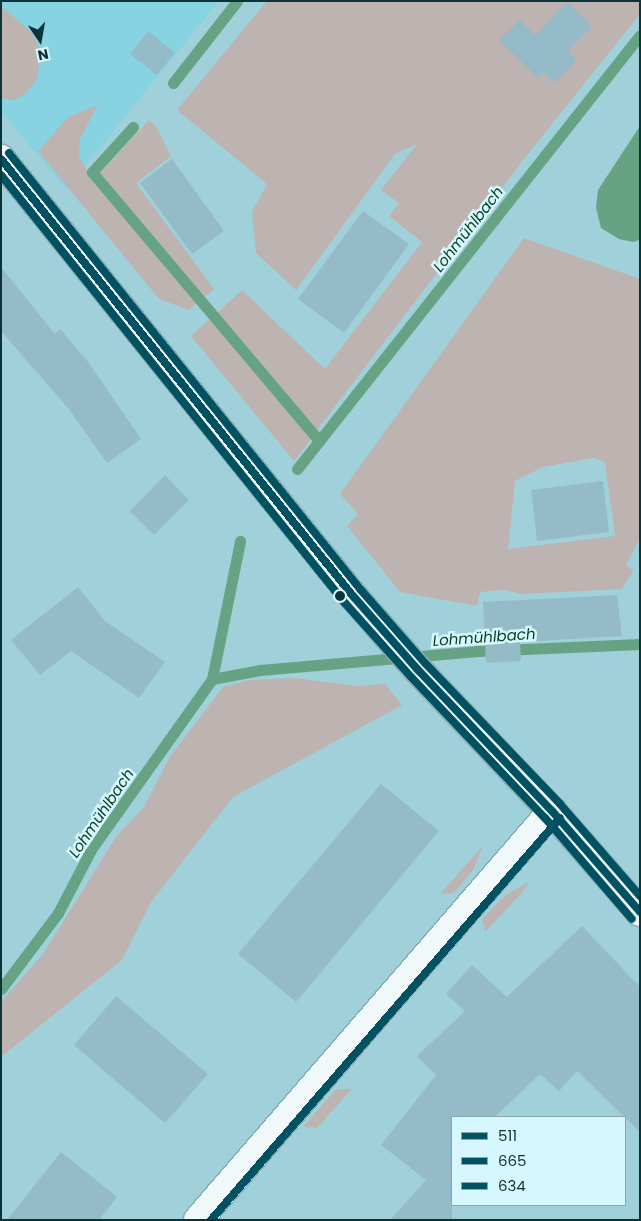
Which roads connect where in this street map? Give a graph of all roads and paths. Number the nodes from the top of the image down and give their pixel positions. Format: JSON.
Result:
{"nodes":[{"id":1,"x":1,"y":159,"type":"edge"},
{"id":2,"x":552,"y":811,"type":"junction"},
{"id":3,"x":640,"y":912,"type":"edge"},
{"id":4,"x":198,"y":1220,"type":"edge"}],
"edges":[{"from":1,"to":2,"type":"street"},
{"from":2,"to":3,"type":"street"},
{"from":2,"to":4,"type":"street"}]}
